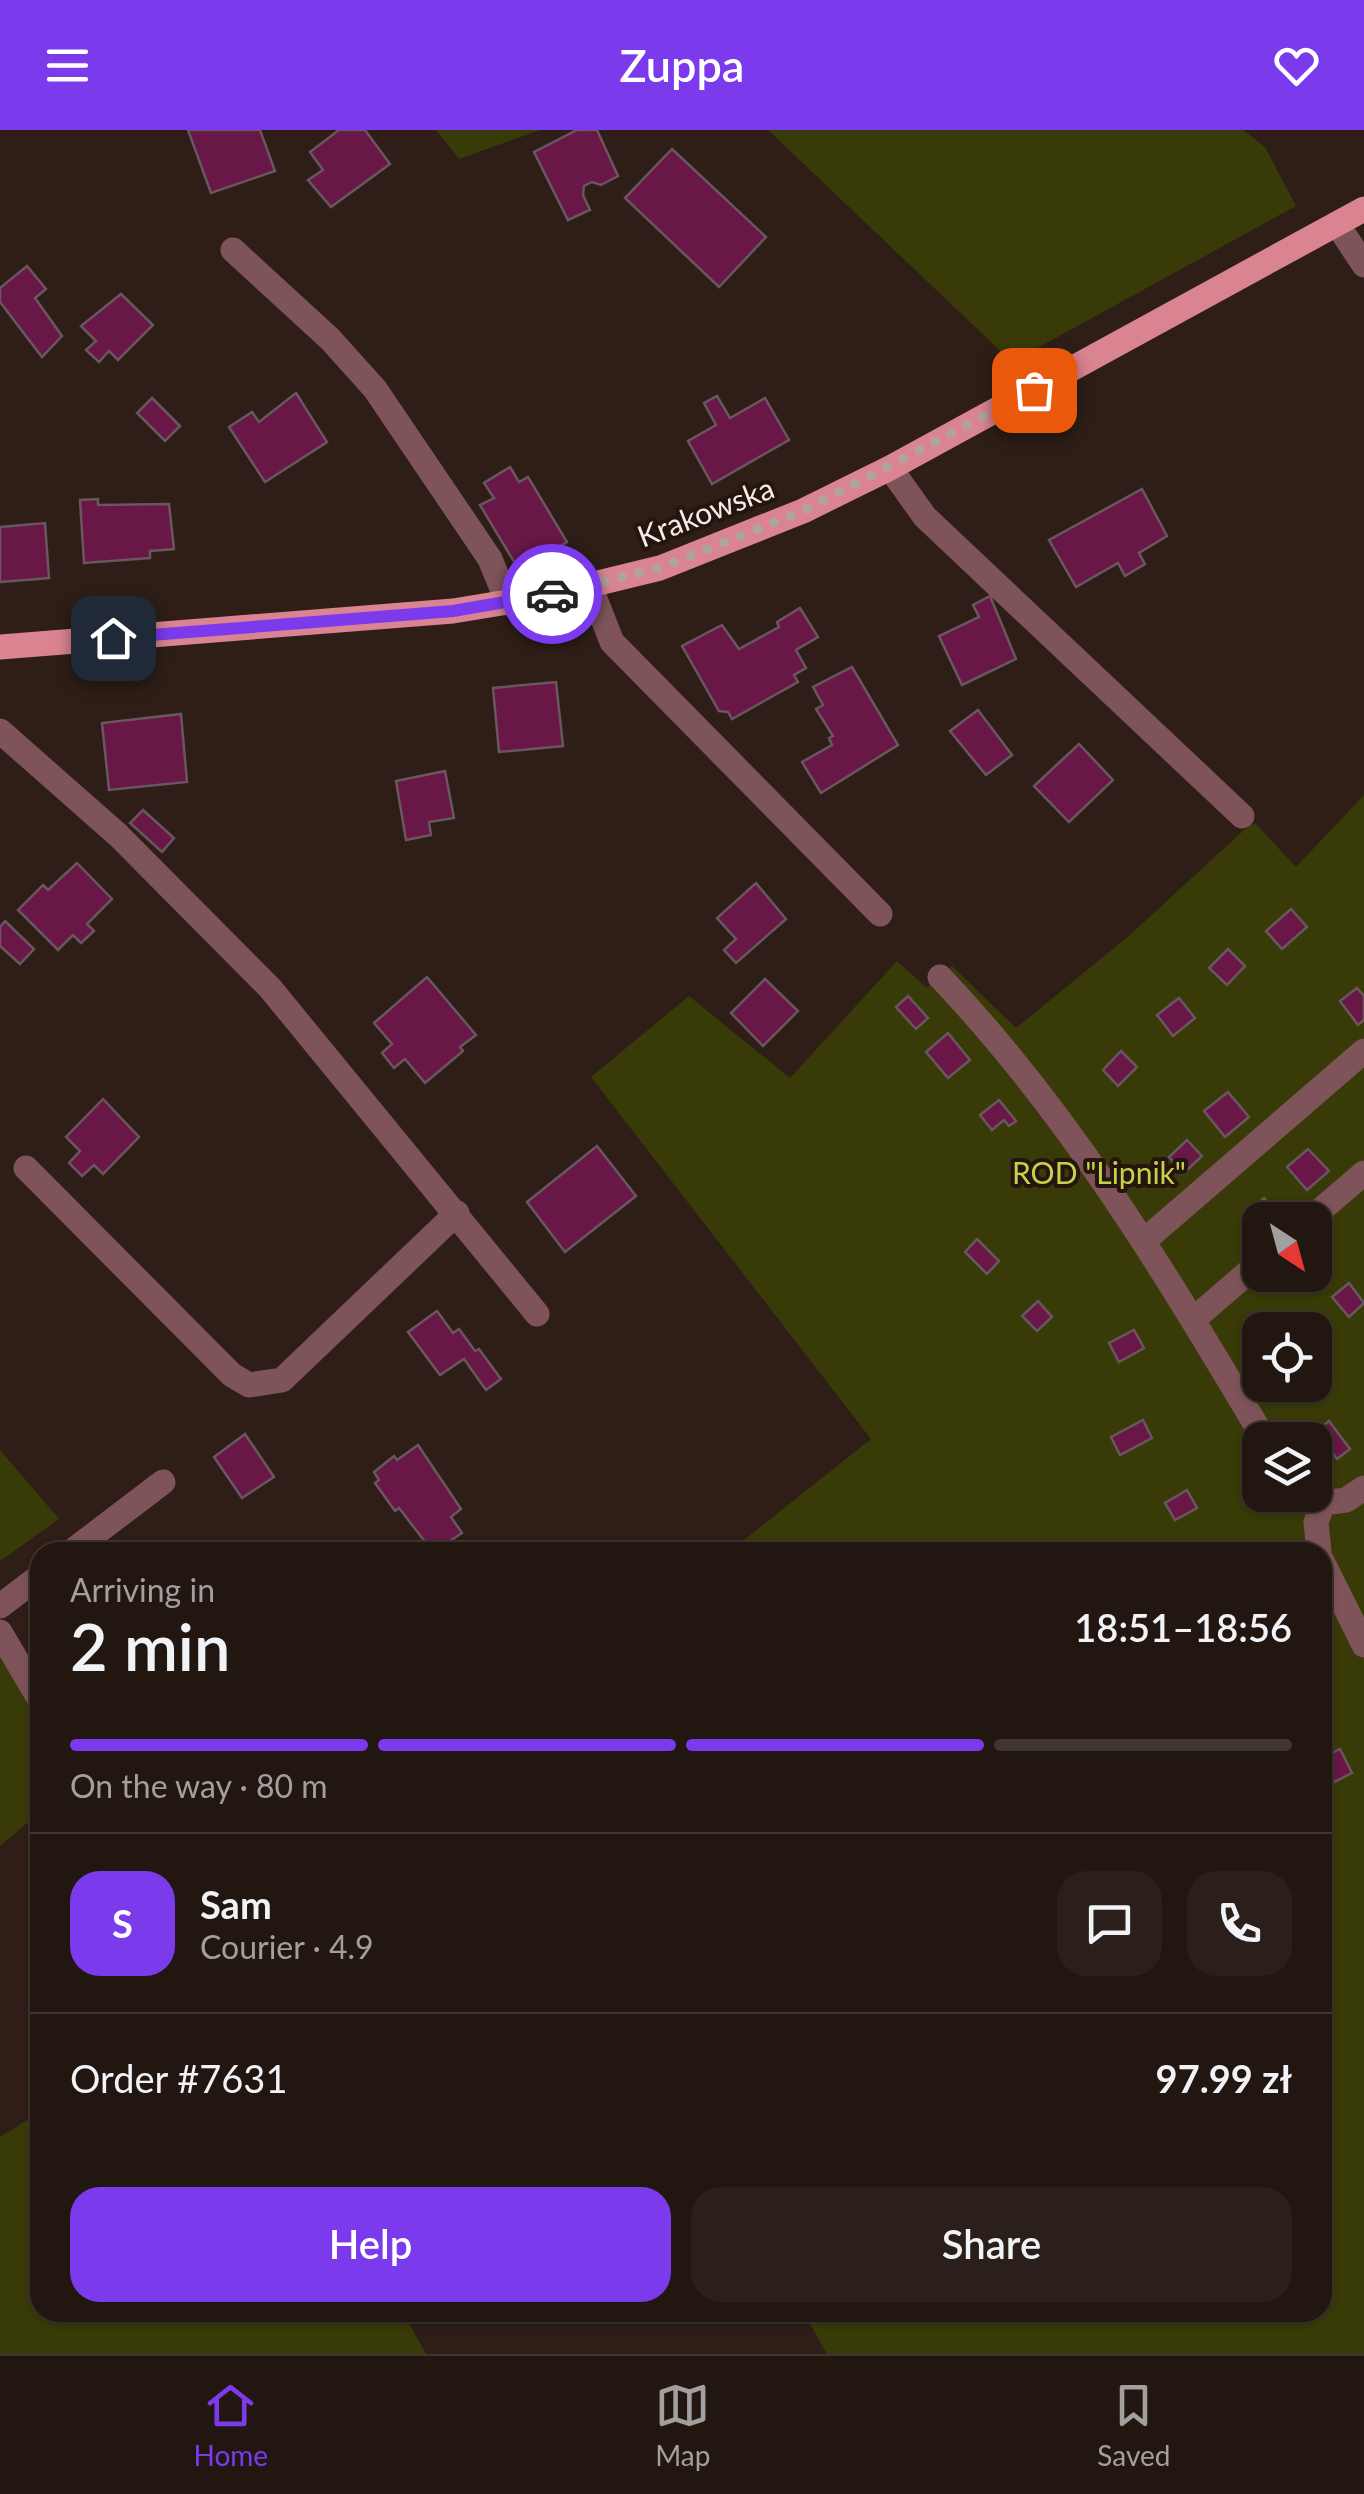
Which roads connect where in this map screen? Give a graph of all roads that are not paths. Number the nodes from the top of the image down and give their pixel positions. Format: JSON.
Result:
{"nodes":[{"id":1,"x":1364,"y":210,"type":"edge"},
{"id":2,"x":1337,"y":224,"type":"junction"},
{"id":3,"x":233,"y":250,"type":"dead end"},
{"id":4,"x":1364,"y":264,"type":"edge"},
{"id":5,"x":890,"y":468,"type":"junction"},
{"id":6,"x":590,"y":586,"type":"junction"},
{"id":7,"x":508,"y":603,"type":"junction"},
{"id":8,"x":0,"y":647,"type":"edge"},
{"id":9,"x":0,"y":730,"type":"edge"},
{"id":10,"x":1242,"y":816,"type":"dead end"},
{"id":11,"x":880,"y":914,"type":"dead end"},
{"id":12,"x":940,"y":977,"type":"dead end"},
{"id":13,"x":1364,"y":1051,"type":"edge"},
{"id":14,"x":26,"y":1168,"type":"dead end"},
{"id":15,"x":1364,"y":1173,"type":"edge"},
{"id":16,"x":1330,"y":1202,"type":"edge"},
{"id":17,"x":456,"y":1214,"type":"junction"},
{"id":18,"x":1144,"y":1240,"type":"junction"},
{"id":19,"x":1242,"y":1278,"type":"edge"},
{"id":20,"x":536,"y":1314,"type":"dead end"},
{"id":21,"x":1194,"y":1319,"type":"junction"},
{"id":22,"x":1254,"y":1422,"type":"edge"},
{"id":23,"x":162,"y":1482,"type":"dead end"},
{"id":24,"x":1364,"y":1488,"type":"edge"},
{"id":25,"x":1332,"y":1500,"type":"edge"},
{"id":26,"x":1315,"y":1512,"type":"edge"},
{"id":27,"x":83,"y":1542,"type":"edge"},
{"id":28,"x":1318,"y":1542,"type":"edge"},
{"id":29,"x":1332,"y":1581,"type":"edge"},
{"id":30,"x":30,"y":1584,"type":"edge"},
{"id":31,"x":0,"y":1606,"type":"edge"},
{"id":32,"x":0,"y":1632,"type":"edge"},
{"id":33,"x":1364,"y":1646,"type":"edge"},
{"id":34,"x":30,"y":1683,"type":"edge"}],
"edges":[{"from":1,"to":2,"type":"main road","name":"Krakowska"},
{"from":2,"to":4,"type":"street"},
{"from":2,"to":5,"type":"main road","name":"Krakowska"},
{"from":3,"to":7,"type":"street"},
{"from":5,"to":6,"type":"main road","name":"Krakowska"},
{"from":5,"to":10,"type":"street"},
{"from":6,"to":7,"type":"main road","name":"Krakowska"},
{"from":6,"to":11,"type":"street"},
{"from":7,"to":8,"type":"main road","name":"Krakowska"},
{"from":9,"to":17,"type":"street"},
{"from":12,"to":18,"type":"street"},
{"from":13,"to":18,"type":"street"},
{"from":14,"to":17,"type":"street"},
{"from":15,"to":16,"type":"street"},
{"from":17,"to":20,"type":"street"},
{"from":18,"to":21,"type":"street"},
{"from":19,"to":21,"type":"street"},
{"from":21,"to":22,"type":"street"},
{"from":23,"to":27,"type":"street"},
{"from":24,"to":25,"type":"street"},
{"from":26,"to":28,"type":"street"},
{"from":29,"to":33,"type":"street"},
{"from":30,"to":31,"type":"street"},
{"from":32,"to":34,"type":"street"}]}
